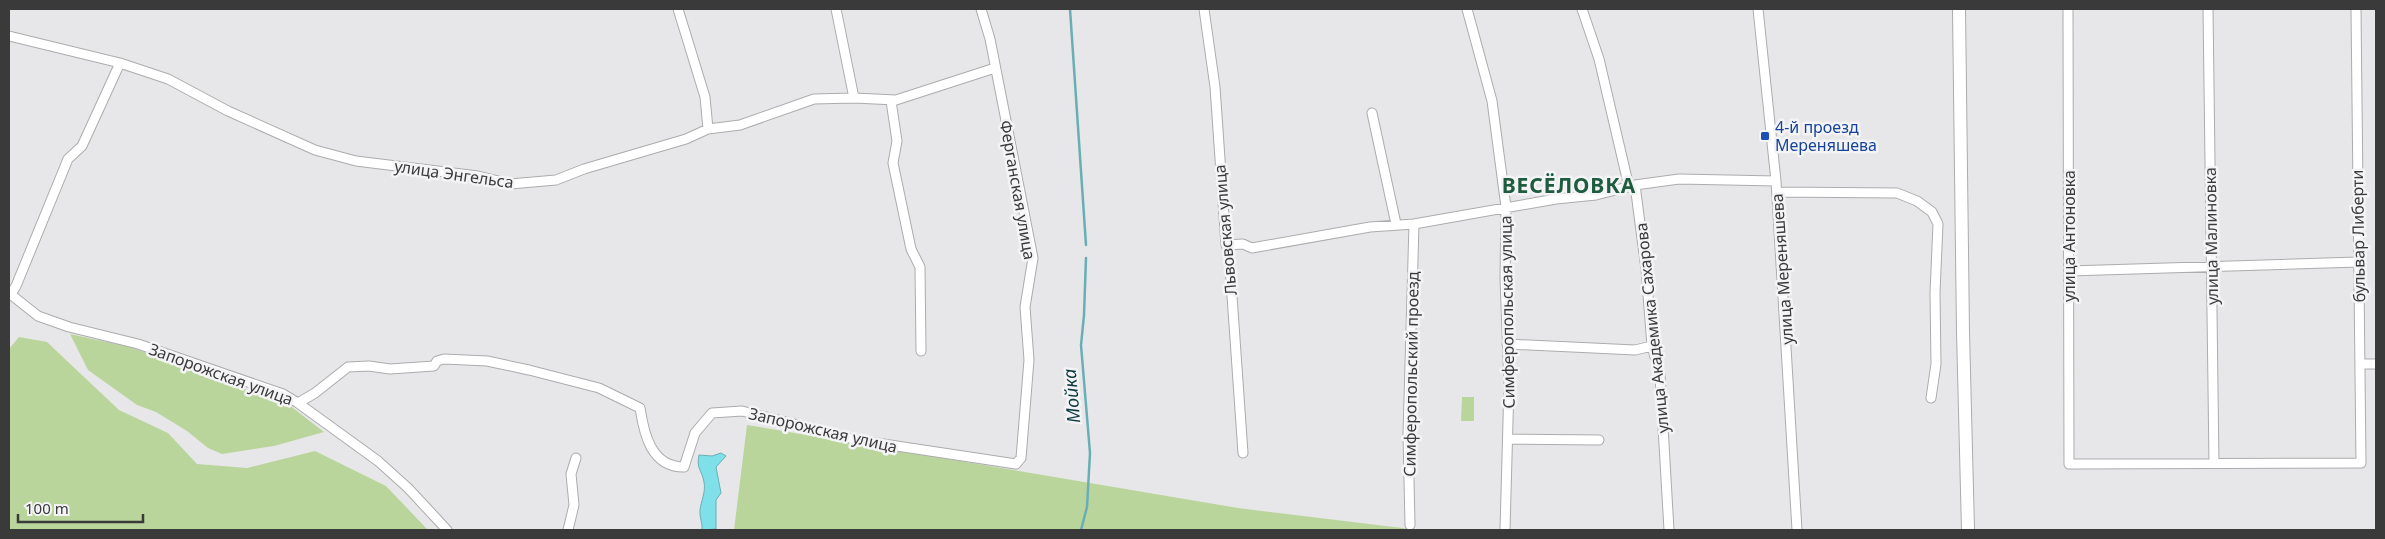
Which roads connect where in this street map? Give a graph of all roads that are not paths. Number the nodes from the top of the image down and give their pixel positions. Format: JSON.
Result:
{"nodes":[{"id":1,"x":678,"y":9,"type":"edge"},
{"id":2,"x":836,"y":9,"type":"edge"},
{"id":3,"x":981,"y":9,"type":"edge"},
{"id":4,"x":1204,"y":9,"type":"edge"},
{"id":5,"x":1467,"y":9,"type":"edge"},
{"id":6,"x":1582,"y":9,"type":"edge"},
{"id":7,"x":1758,"y":9,"type":"edge"},
{"id":8,"x":1959,"y":9,"type":"edge"},
{"id":9,"x":2068,"y":9,"type":"edge"},
{"id":10,"x":2208,"y":9,"type":"edge"},
{"id":11,"x":2356,"y":9,"type":"edge"},
{"id":12,"x":9,"y":36,"type":"edge"},
{"id":13,"x":120,"y":63,"type":"junction"},
{"id":14,"x":995,"y":68,"type":"junction"},
{"id":15,"x":854,"y":98,"type":"junction"},
{"id":16,"x":891,"y":101,"type":"junction"},
{"id":17,"x":1372,"y":114,"type":"dead end"},
{"id":18,"x":708,"y":129,"type":"junction"},
{"id":19,"x":1776,"y":181,"type":"junction"},
{"id":20,"x":1632,"y":186,"type":"junction"},
{"id":21,"x":1777,"y":192,"type":"junction"},
{"id":22,"x":1506,"y":208,"type":"junction"},
{"id":23,"x":1396,"y":224,"type":"junction"},
{"id":24,"x":1414,"y":224,"type":"junction"},
{"id":25,"x":1226,"y":245,"type":"junction"},
{"id":26,"x":2358,"y":262,"type":"junction"},
{"id":27,"x":2211,"y":266,"type":"junction"},
{"id":28,"x":2069,"y":271,"type":"junction"},
{"id":29,"x":10,"y":293,"type":"edge"},
{"id":30,"x":1507,"y":344,"type":"junction"},
{"id":31,"x":1652,"y":346,"type":"junction"},
{"id":32,"x":922,"y":351,"type":"dead end"},
{"id":33,"x":2360,"y":364,"type":"junction"},
{"id":34,"x":2376,"y":364,"type":"edge"},
{"id":35,"x":1931,"y":398,"type":"dead end"},
{"id":36,"x":298,"y":403,"type":"junction"},
{"id":37,"x":1508,"y":439,"type":"junction"},
{"id":38,"x":1599,"y":440,"type":"dead end"},
{"id":39,"x":1243,"y":453,"type":"dead end"},
{"id":40,"x":576,"y":458,"type":"dead end"},
{"id":41,"x":1019,"y":462,"type":"joint"},
{"id":42,"x":2214,"y":463,"type":"junction"},
{"id":43,"x":1410,"y":525,"type":"dead end"},
{"id":44,"x":447,"y":530,"type":"edge"},
{"id":45,"x":568,"y":530,"type":"edge"},
{"id":46,"x":1505,"y":530,"type":"edge"},
{"id":47,"x":1669,"y":530,"type":"edge"},
{"id":48,"x":1797,"y":530,"type":"edge"},
{"id":49,"x":1968,"y":530,"type":"edge"}],
"edges":[{"from":1,"to":18,"type":"street"},
{"from":2,"to":15,"type":"street"},
{"from":3,"to":14,"type":"street","name":"Ферганская улица"},
{"from":4,"to":25,"type":"street","name":"Львовская улица"},
{"from":5,"to":22,"type":"street","name":"Симферопольская улица"},
{"from":6,"to":20,"type":"street","name":"улица Академика Сахарова"},
{"from":7,"to":19,"type":"street","name":"улица Мереняшева"},
{"from":8,"to":49,"type":"street"},
{"from":9,"to":28,"type":"street","name":"улица Антоновка"},
{"from":10,"to":27,"type":"street","name":"улица Малиновка"},
{"from":11,"to":26,"type":"street","name":"бульвар Либерти"},
{"from":12,"to":13,"type":"street","name":"улица Энгельса"},
{"from":13,"to":18,"type":"street","name":"улица Энгельса"},
{"from":13,"to":29,"type":"street","name":"Запорожская улица"},
{"from":14,"to":16,"type":"street","name":"улица Энгельса"},
{"from":14,"to":41,"type":"street","name":"Ферганская улица"},
{"from":15,"to":16,"type":"street","name":"улица Энгельса"},
{"from":15,"to":18,"type":"street","name":"улица Энгельса"},
{"from":16,"to":32,"type":"street"},
{"from":17,"to":23,"type":"street"},
{"from":19,"to":20,"type":"street"},
{"from":19,"to":21,"type":"street","name":"улица Мереняшева"},
{"from":20,"to":22,"type":"street"},
{"from":20,"to":31,"type":"street","name":"улица Академика Сахарова"},
{"from":21,"to":35,"type":"street"},
{"from":21,"to":48,"type":"street","name":"улица Мереняшева"},
{"from":22,"to":24,"type":"street"},
{"from":22,"to":30,"type":"street","name":"Симферопольская улица"},
{"from":23,"to":24,"type":"street"},
{"from":23,"to":25,"type":"street"},
{"from":24,"to":43,"type":"street","name":"Симферопольский проезд"},
{"from":25,"to":39,"type":"street","name":"Львовская улица"},
{"from":26,"to":27,"type":"street"},
{"from":26,"to":33,"type":"street","name":"бульвар Либерти"},
{"from":27,"to":28,"type":"street"},
{"from":27,"to":42,"type":"street","name":"улица Малиновка"},
{"from":28,"to":42,"type":"street","name":"улица Антоновка"},
{"from":29,"to":36,"type":"street","name":"Запорожская улица"},
{"from":30,"to":31,"type":"street"},
{"from":30,"to":37,"type":"street","name":"Симферопольская улица"},
{"from":31,"to":47,"type":"street","name":"улица Академика Сахарова"},
{"from":33,"to":34,"type":"street"},
{"from":33,"to":42,"type":"street","name":"бульвар Либерти"},
{"from":36,"to":41,"type":"street","name":"Запорожская улица"},
{"from":36,"to":44,"type":"street"},
{"from":37,"to":38,"type":"street"},
{"from":37,"to":46,"type":"street","name":"Симферопольская улица"},
{"from":40,"to":45,"type":"street"}]}
